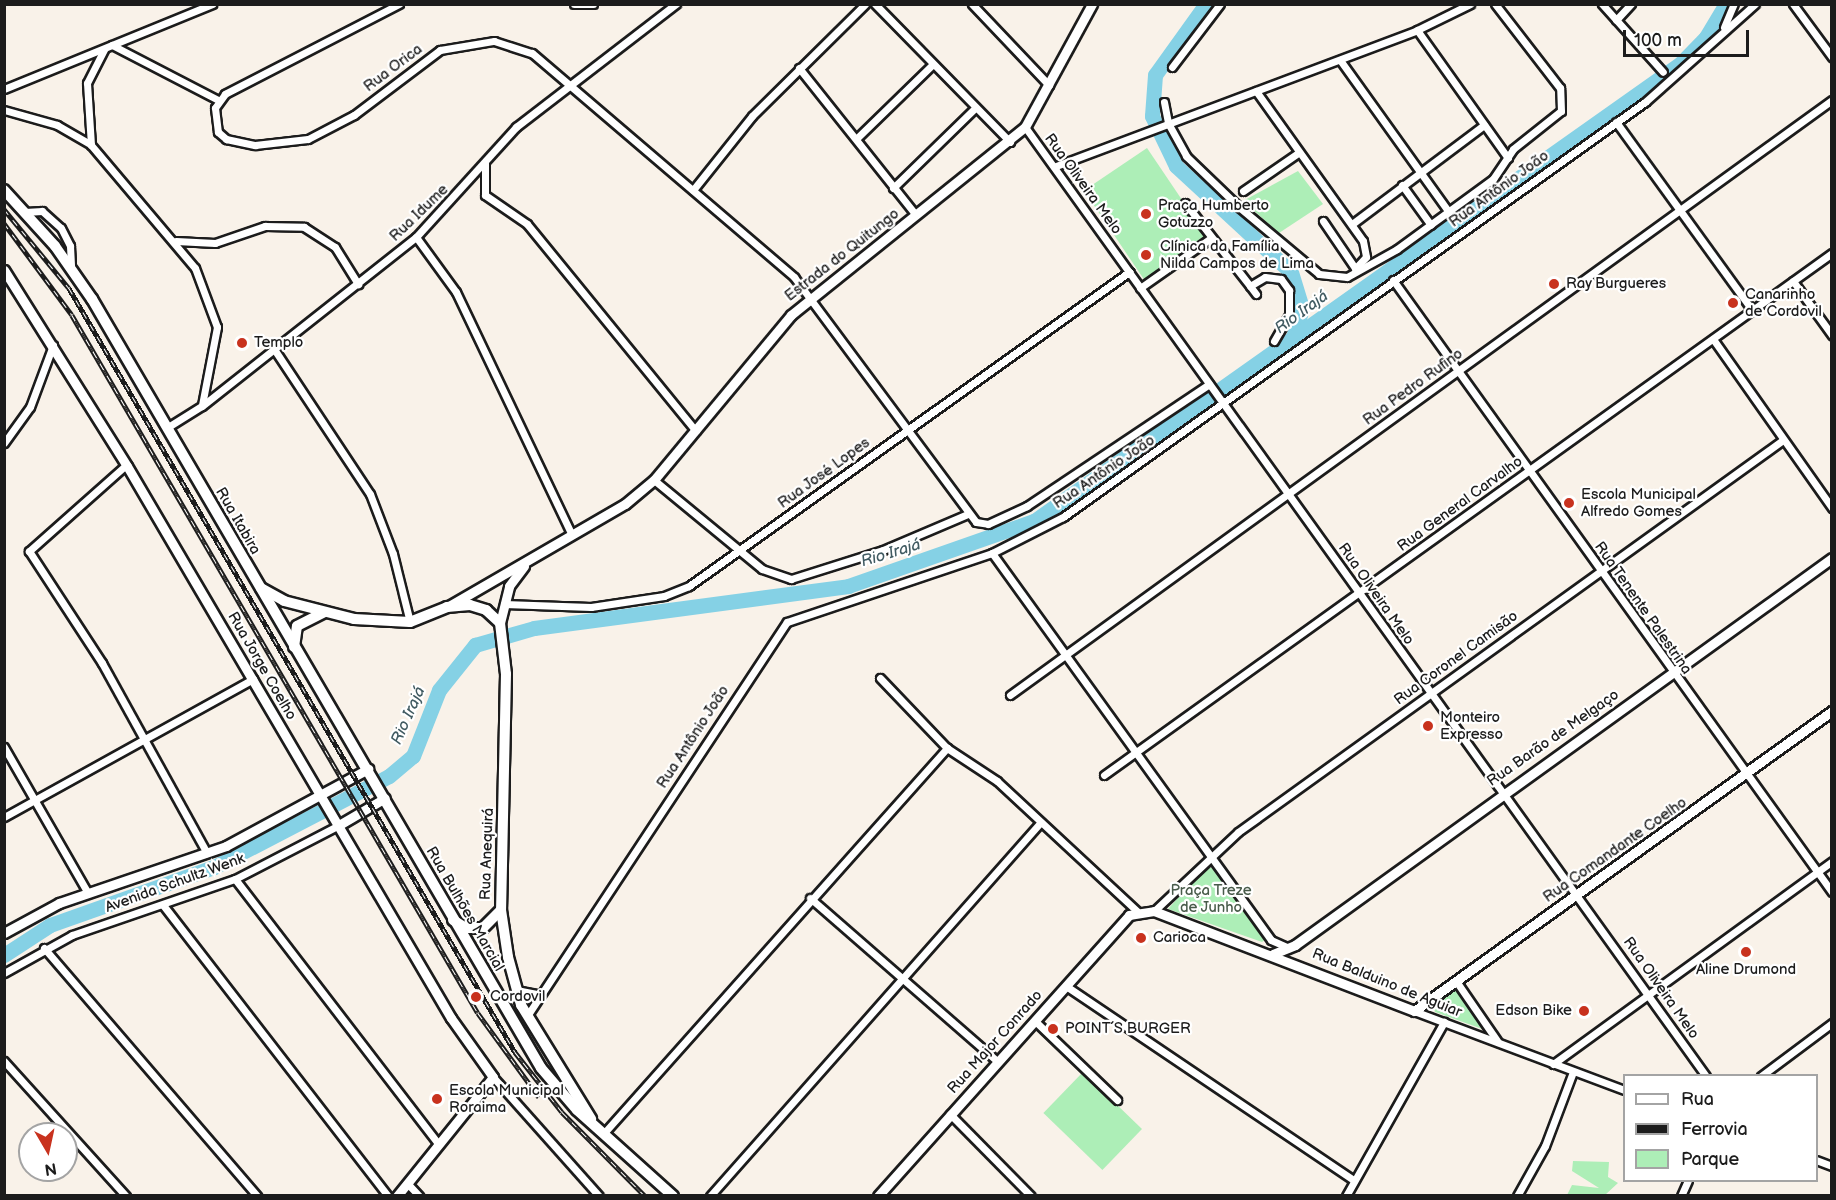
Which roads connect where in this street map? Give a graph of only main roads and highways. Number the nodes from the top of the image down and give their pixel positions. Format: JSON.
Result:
{"nodes":[{"id":1,"x":4,"y":190,"type":"edge"},
{"id":2,"x":258,"y":586,"type":"junction"},
{"id":3,"x":325,"y":612,"type":"junction"},
{"id":4,"x":501,"y":626,"type":"joint"},
{"id":5,"x":294,"y":648,"type":"junction"},
{"id":6,"x":383,"y":795,"type":"joint"},
{"id":7,"x":501,"y":910,"type":"junction"},
{"id":8,"x":453,"y":920,"type":"junction"},
{"id":9,"x":593,"y":1124,"type":"junction"},
{"id":10,"x":673,"y":1196,"type":"edge"}],
"edges":[{"from":1,"to":2,"type":"main road","name":"Rua Itabira"},
{"from":2,"to":3,"type":"main road","name":"Estrada do Quitungo"},
{"from":2,"to":5,"type":"main road","name":"Rua Itabira"},
{"from":3,"to":4,"type":"main road","name":"Estrada do Quitungo"},
{"from":3,"to":5,"type":"main road"},
{"from":4,"to":7,"type":"main road","name":"Rua Anequirá"},
{"from":5,"to":6,"type":"main road","name":"Rua Itabira"},
{"from":6,"to":8,"type":"main road","name":"Rua Bulhões Marcial"},
{"from":7,"to":8,"type":"main road"},
{"from":7,"to":9,"type":"main road","name":"Rua Anequirá"},
{"from":8,"to":9,"type":"main road","name":"Rua Bulhões Marcial"},
{"from":9,"to":10,"type":"main road","name":"Rua Bulhões Marcial"}]}
